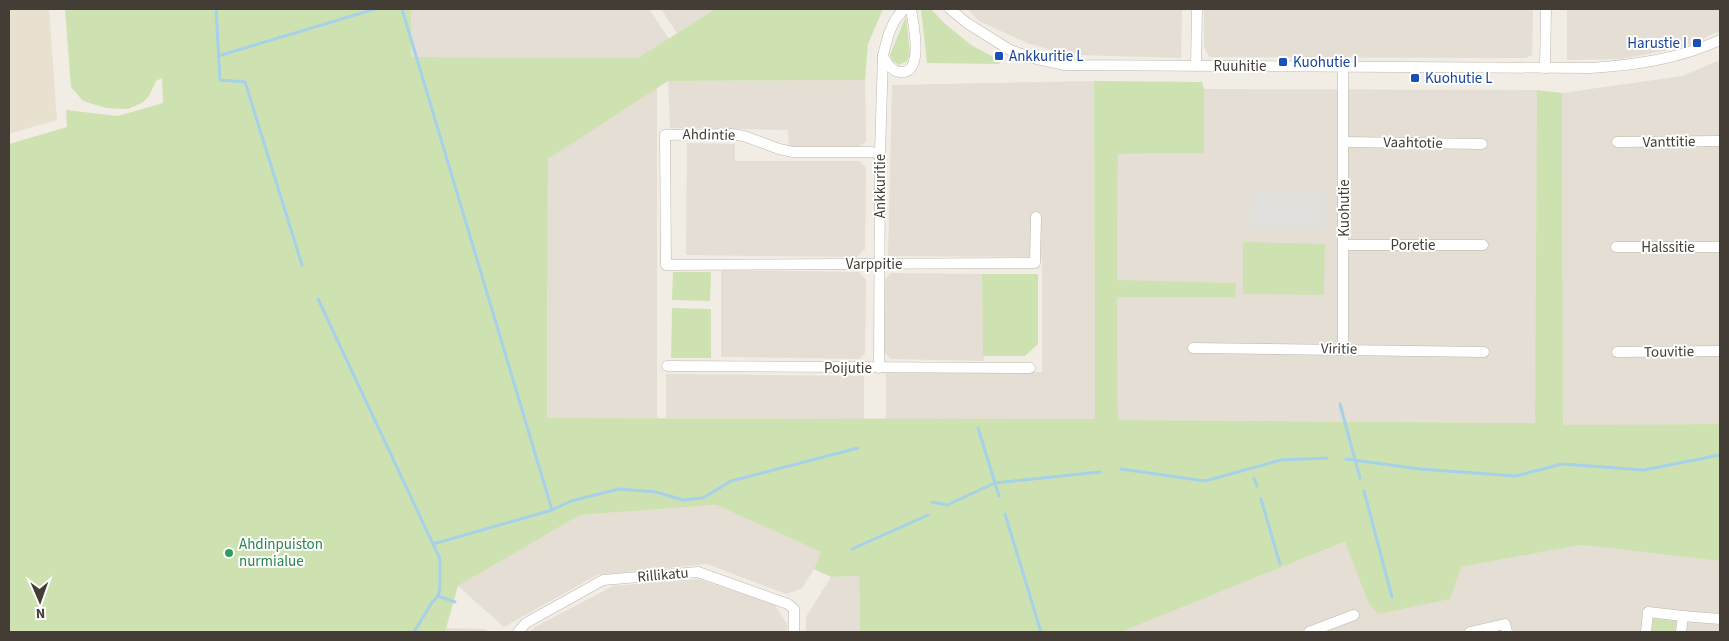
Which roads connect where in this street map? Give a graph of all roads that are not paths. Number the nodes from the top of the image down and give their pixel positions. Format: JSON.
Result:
{"nodes":[{"id":1,"x":904,"y":9,"type":"edge"},
{"id":2,"x":911,"y":9,"type":"edge"},
{"id":3,"x":950,"y":9,"type":"edge"},
{"id":4,"x":1197,"y":9,"type":"edge"},
{"id":5,"x":1546,"y":9,"type":"edge"},
{"id":6,"x":1720,"y":40,"type":"edge"},
{"id":7,"x":883,"y":55,"type":"junction"},
{"id":8,"x":1196,"y":66,"type":"junction"},
{"id":9,"x":1343,"y":66,"type":"junction"},
{"id":10,"x":1545,"y":68,"type":"junction"},
{"id":11,"x":1720,"y":141,"type":"edge"},
{"id":12,"x":1344,"y":142,"type":"junction"},
{"id":13,"x":1617,"y":142,"type":"dead end"},
{"id":14,"x":1482,"y":144,"type":"dead end"},
{"id":15,"x":880,"y":153,"type":"junction"},
{"id":16,"x":1036,"y":217,"type":"dead end"},
{"id":17,"x":1344,"y":245,"type":"junction"},
{"id":18,"x":1483,"y":245,"type":"dead end"},
{"id":19,"x":1616,"y":247,"type":"dead end"},
{"id":20,"x":1720,"y":247,"type":"edge"},
{"id":21,"x":880,"y":264,"type":"junction"},
{"id":22,"x":666,"y":265,"type":"joint"},
{"id":23,"x":1193,"y":348,"type":"dead end"},
{"id":24,"x":1343,"y":349,"type":"junction"},
{"id":25,"x":1720,"y":351,"type":"edge"},
{"id":26,"x":1484,"y":352,"type":"dead end"},
{"id":27,"x":1617,"y":352,"type":"dead end"},
{"id":28,"x":666,"y":366,"type":"dead end"},
{"id":29,"x":879,"y":368,"type":"junction"},
{"id":30,"x":1030,"y":368,"type":"dead end"},
{"id":31,"x":1354,"y":615,"type":"dead end"},
{"id":32,"x":1683,"y":616,"type":"junction"},
{"id":33,"x":1720,"y":619,"type":"edge"},
{"id":34,"x":518,"y":632,"type":"edge"},
{"id":35,"x":794,"y":632,"type":"edge"},
{"id":36,"x":1309,"y":632,"type":"edge"},
{"id":37,"x":1470,"y":632,"type":"edge"},
{"id":38,"x":1506,"y":632,"type":"edge"},
{"id":39,"x":1646,"y":632,"type":"edge"},
{"id":40,"x":1681,"y":632,"type":"edge"}],
"edges":[{"from":1,"to":7,"type":"street","name":"Ankkuritie"},
{"from":2,"to":7,"type":"street"},
{"from":3,"to":8,"type":"street","name":"Ruuhitie"},
{"from":4,"to":8,"type":"street"},
{"from":5,"to":10,"type":"street"},
{"from":6,"to":10,"type":"street","name":"Ruuhitie"},
{"from":7,"to":15,"type":"street","name":"Ankkuritie"},
{"from":8,"to":9,"type":"street","name":"Ruuhitie"},
{"from":9,"to":10,"type":"street","name":"Ruuhitie"},
{"from":9,"to":12,"type":"street","name":"Kuohutie"},
{"from":11,"to":13,"type":"street","name":"Vanttitie"},
{"from":12,"to":14,"type":"street","name":"Vaahtotie"},
{"from":12,"to":17,"type":"street","name":"Kuohutie"},
{"from":15,"to":21,"type":"street","name":"Ankkuritie"},
{"from":15,"to":22,"type":"street","name":"Ahdintie"},
{"from":16,"to":21,"type":"street","name":"Varppitie"},
{"from":17,"to":18,"type":"street","name":"Poretie"},
{"from":17,"to":24,"type":"street","name":"Kuohutie"},
{"from":19,"to":20,"type":"street","name":"Halssitie"},
{"from":21,"to":22,"type":"street","name":"Varppitie"},
{"from":21,"to":29,"type":"street","name":"Ankkuritie"},
{"from":23,"to":24,"type":"street","name":"Viritie"},
{"from":24,"to":26,"type":"street","name":"Viritie"},
{"from":25,"to":27,"type":"street","name":"Touvitie"},
{"from":28,"to":29,"type":"street","name":"Poijutie"},
{"from":29,"to":30,"type":"street","name":"Poijutie"},
{"from":31,"to":36,"type":"street"},
{"from":32,"to":33,"type":"street"},
{"from":32,"to":39,"type":"street"},
{"from":32,"to":40,"type":"street"},
{"from":34,"to":35,"type":"street","name":"Rillikatu"},
{"from":37,"to":38,"type":"street"}]}
